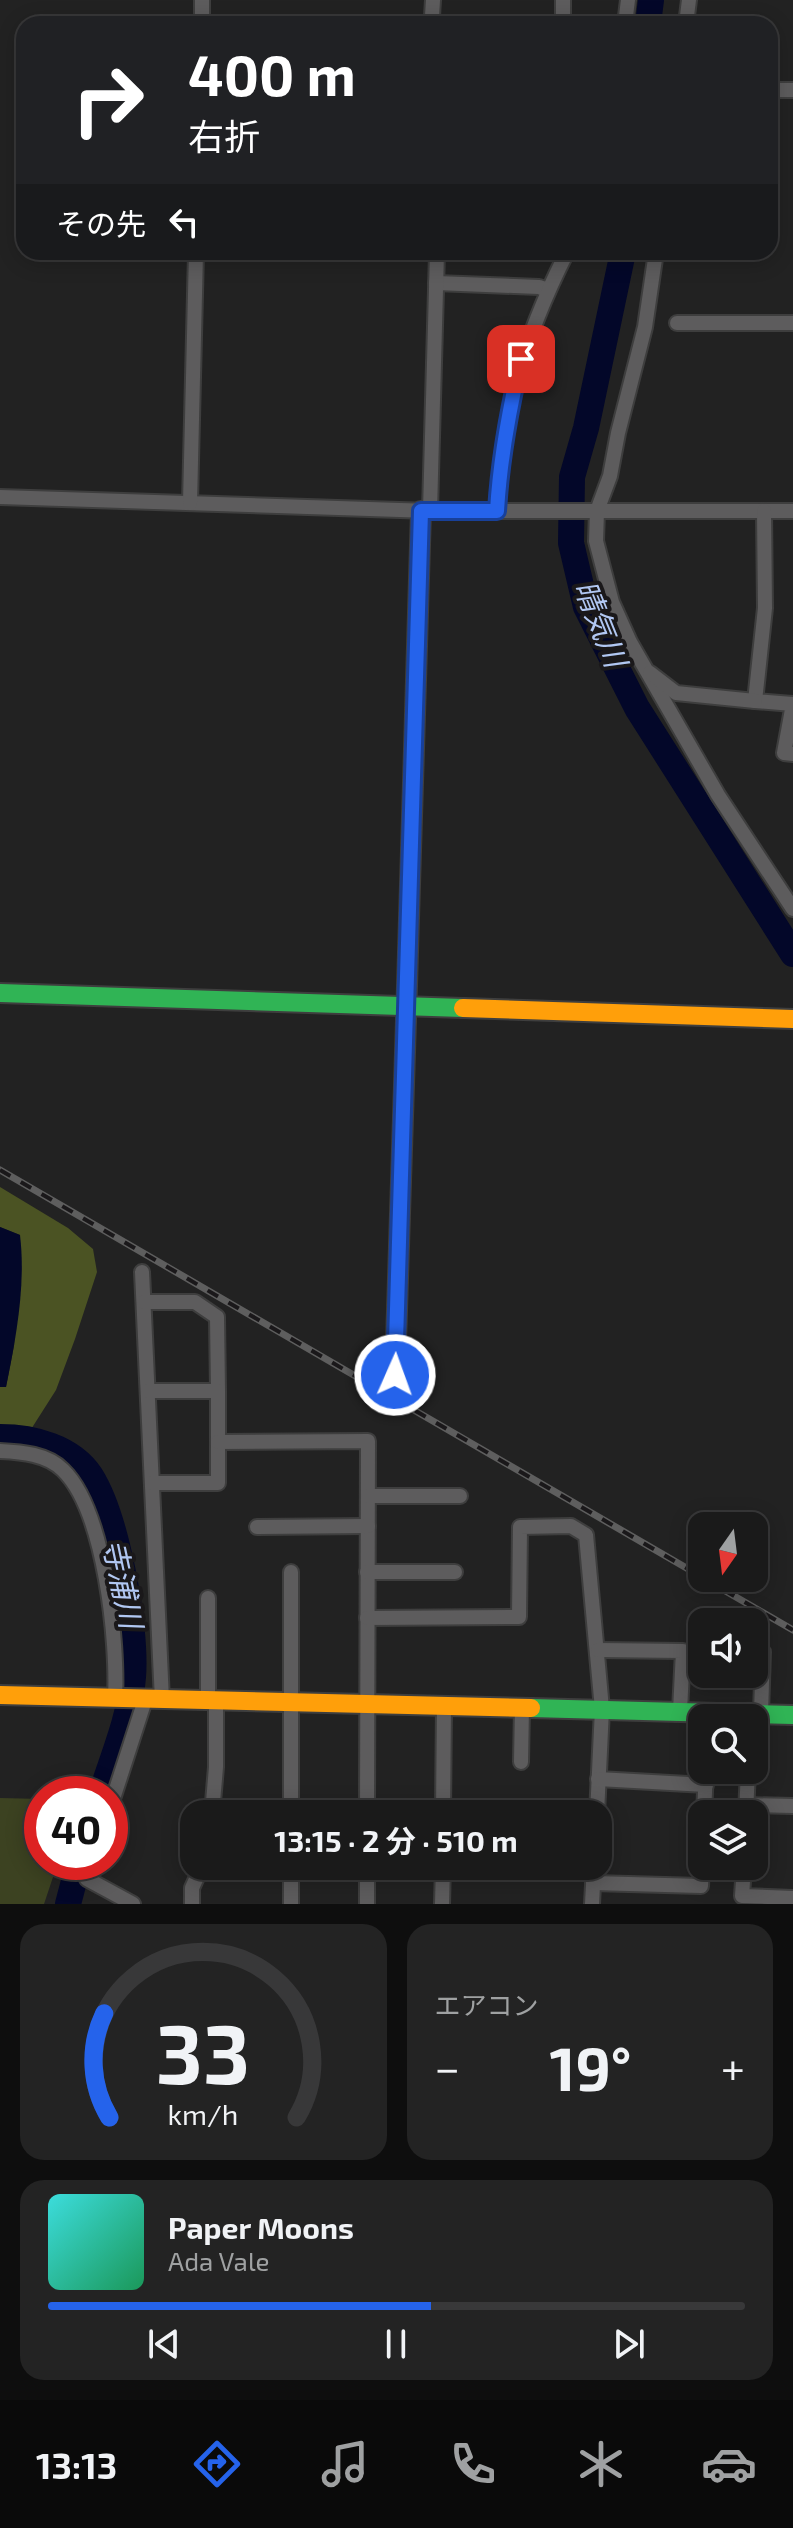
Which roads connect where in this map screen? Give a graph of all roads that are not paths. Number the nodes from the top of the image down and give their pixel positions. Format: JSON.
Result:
{"nodes":[{"id":1,"x":196,"y":260,"type":"edge"},
{"id":2,"x":437,"y":260,"type":"edge"},
{"id":3,"x":563,"y":260,"type":"edge"},
{"id":4,"x":655,"y":260,"type":"edge"},
{"id":5,"x":436,"y":283,"type":"junction"},
{"id":6,"x":548,"y":290,"type":"junction"},
{"id":7,"x":677,"y":323,"type":"dead end"},
{"id":8,"x":793,"y":323,"type":"edge"},
{"id":9,"x":0,"y":497,"type":"edge"},
{"id":10,"x":190,"y":503,"type":"junction"},
{"id":11,"x":426,"y":511,"type":"junction"},
{"id":12,"x":497,"y":511,"type":"junction"},
{"id":13,"x":597,"y":511,"type":"junction"},
{"id":14,"x":764,"y":511,"type":"junction"},
{"id":15,"x":793,"y":511,"type":"edge"},
{"id":16,"x":646,"y":670,"type":"junction"},
{"id":17,"x":755,"y":701,"type":"junction"},
{"id":18,"x":793,"y":754,"type":"edge"},
{"id":19,"x":793,"y":909,"type":"edge"},
{"id":20,"x":0,"y":993,"type":"edge"},
{"id":21,"x":406,"y":1006,"type":"junction"},
{"id":22,"x":793,"y":1019,"type":"edge"},
{"id":23,"x":142,"y":1272,"type":"dead end"},
{"id":24,"x":144,"y":1302,"type":"junction"},
{"id":25,"x":395,"y":1375,"type":"dead end"},
{"id":26,"x":148,"y":1391,"type":"junction"},
{"id":27,"x":218,"y":1391,"type":"junction"},
{"id":28,"x":218,"y":1442,"type":"junction"},
{"id":29,"x":0,"y":1451,"type":"edge"},
{"id":30,"x":152,"y":1483,"type":"junction"},
{"id":31,"x":368,"y":1496,"type":"junction"},
{"id":32,"x":460,"y":1496,"type":"dead end"},
{"id":33,"x":368,"y":1526,"type":"junction"},
{"id":34,"x":257,"y":1527,"type":"dead end"},
{"id":35,"x":291,"y":1572,"type":"dead end"},
{"id":36,"x":367,"y":1572,"type":"junction"},
{"id":37,"x":455,"y":1572,"type":"dead end"},
{"id":38,"x":208,"y":1598,"type":"dead end"},
{"id":39,"x":367,"y":1618,"type":"junction"},
{"id":40,"x":598,"y":1650,"type":"junction"},
{"id":41,"x":0,"y":1695,"type":"edge"},
{"id":42,"x":115,"y":1699,"type":"junction"},
{"id":43,"x":154,"y":1700,"type":"junction"},
{"id":44,"x":212,"y":1701,"type":"junction"},
{"id":45,"x":291,"y":1702,"type":"junction"},
{"id":46,"x":366,"y":1704,"type":"junction"},
{"id":47,"x":444,"y":1705,"type":"junction"},
{"id":48,"x":522,"y":1707,"type":"junction"},
{"id":49,"x":602,"y":1709,"type":"junction"},
{"id":50,"x":680,"y":1711,"type":"junction"},
{"id":51,"x":688,"y":1712,"type":"edge"},
{"id":52,"x":768,"y":1715,"type":"edge"},
{"id":53,"x":793,"y":1715,"type":"edge"},
{"id":54,"x":521,"y":1762,"type":"dead end"},
{"id":55,"x":123,"y":1776,"type":"edge"},
{"id":56,"x":688,"y":1777,"type":"edge"},
{"id":57,"x":598,"y":1779,"type":"junction"},
{"id":58,"x":213,"y":1800,"type":"edge"},
{"id":59,"x":291,"y":1800,"type":"edge"},
{"id":60,"x":367,"y":1800,"type":"edge"},
{"id":61,"x":443,"y":1800,"type":"edge"},
{"id":62,"x":597,"y":1800,"type":"edge"},
{"id":63,"x":793,"y":1806,"type":"edge"},
{"id":64,"x":768,"y":1808,"type":"edge"},
{"id":65,"x":89,"y":1880,"type":"edge"},
{"id":66,"x":196,"y":1880,"type":"edge"},
{"id":67,"x":291,"y":1880,"type":"edge"},
{"id":68,"x":367,"y":1880,"type":"edge"},
{"id":69,"x":443,"y":1880,"type":"edge"},
{"id":70,"x":593,"y":1880,"type":"edge"},
{"id":71,"x":701,"y":1880,"type":"edge"},
{"id":72,"x":743,"y":1880,"type":"edge"},
{"id":73,"x":593,"y":1883,"type":"junction"},
{"id":74,"x":793,"y":1898,"type":"edge"},
{"id":75,"x":133,"y":1904,"type":"edge"},
{"id":76,"x":192,"y":1904,"type":"edge"},
{"id":77,"x":291,"y":1904,"type":"edge"},
{"id":78,"x":367,"y":1904,"type":"edge"},
{"id":79,"x":442,"y":1904,"type":"edge"},
{"id":80,"x":592,"y":1904,"type":"edge"}],
"edges":[{"from":1,"to":10,"type":"street"},
{"from":2,"to":5,"type":"street"},
{"from":3,"to":6,"type":"street"},
{"from":4,"to":13,"type":"street"},
{"from":5,"to":6,"type":"street"},
{"from":5,"to":11,"type":"street"},
{"from":6,"to":12,"type":"street"},
{"from":7,"to":8,"type":"street"},
{"from":9,"to":10,"type":"street"},
{"from":10,"to":11,"type":"street"},
{"from":11,"to":12,"type":"street"},
{"from":11,"to":21,"type":"street"},
{"from":12,"to":13,"type":"street"},
{"from":13,"to":14,"type":"street"},
{"from":13,"to":16,"type":"street"},
{"from":14,"to":15,"type":"street"},
{"from":14,"to":17,"type":"street"},
{"from":16,"to":17,"type":"street"},
{"from":16,"to":19,"type":"street"},
{"from":17,"to":18,"type":"street"},
{"from":20,"to":21,"type":"street"},
{"from":21,"to":22,"type":"street"},
{"from":21,"to":25,"type":"street"},
{"from":23,"to":24,"type":"street"},
{"from":24,"to":26,"type":"street"},
{"from":24,"to":27,"type":"street"},
{"from":26,"to":27,"type":"street"},
{"from":26,"to":30,"type":"street"},
{"from":27,"to":28,"type":"street"},
{"from":28,"to":30,"type":"street"},
{"from":28,"to":31,"type":"street"},
{"from":29,"to":42,"type":"street"},
{"from":30,"to":43,"type":"street"},
{"from":31,"to":32,"type":"street"},
{"from":31,"to":33,"type":"street"},
{"from":33,"to":34,"type":"street"},
{"from":33,"to":36,"type":"street"},
{"from":35,"to":45,"type":"street"},
{"from":36,"to":37,"type":"street"},
{"from":36,"to":39,"type":"street"},
{"from":38,"to":44,"type":"street"},
{"from":39,"to":40,"type":"street"},
{"from":39,"to":46,"type":"street"},
{"from":40,"to":49,"type":"street"},
{"from":40,"to":50,"type":"street"},
{"from":41,"to":42,"type":"street"},
{"from":42,"to":43,"type":"street"},
{"from":43,"to":44,"type":"street"},
{"from":43,"to":55,"type":"street"},
{"from":44,"to":45,"type":"street"},
{"from":44,"to":58,"type":"street"},
{"from":45,"to":46,"type":"street"},
{"from":45,"to":59,"type":"street"},
{"from":46,"to":47,"type":"street"},
{"from":46,"to":60,"type":"street"},
{"from":47,"to":48,"type":"street"},
{"from":47,"to":61,"type":"street"},
{"from":48,"to":49,"type":"street"},
{"from":48,"to":54,"type":"street"},
{"from":49,"to":50,"type":"street"},
{"from":49,"to":57,"type":"street"},
{"from":50,"to":51,"type":"street"},
{"from":52,"to":53,"type":"street"},
{"from":56,"to":57,"type":"street"},
{"from":57,"to":62,"type":"street"},
{"from":63,"to":64,"type":"street"},
{"from":65,"to":75,"type":"street"},
{"from":66,"to":76,"type":"street"},
{"from":67,"to":77,"type":"street"},
{"from":68,"to":78,"type":"street"},
{"from":69,"to":79,"type":"street"},
{"from":70,"to":73,"type":"street"},
{"from":71,"to":73,"type":"street"},
{"from":72,"to":74,"type":"street"},
{"from":73,"to":80,"type":"street"}]}
